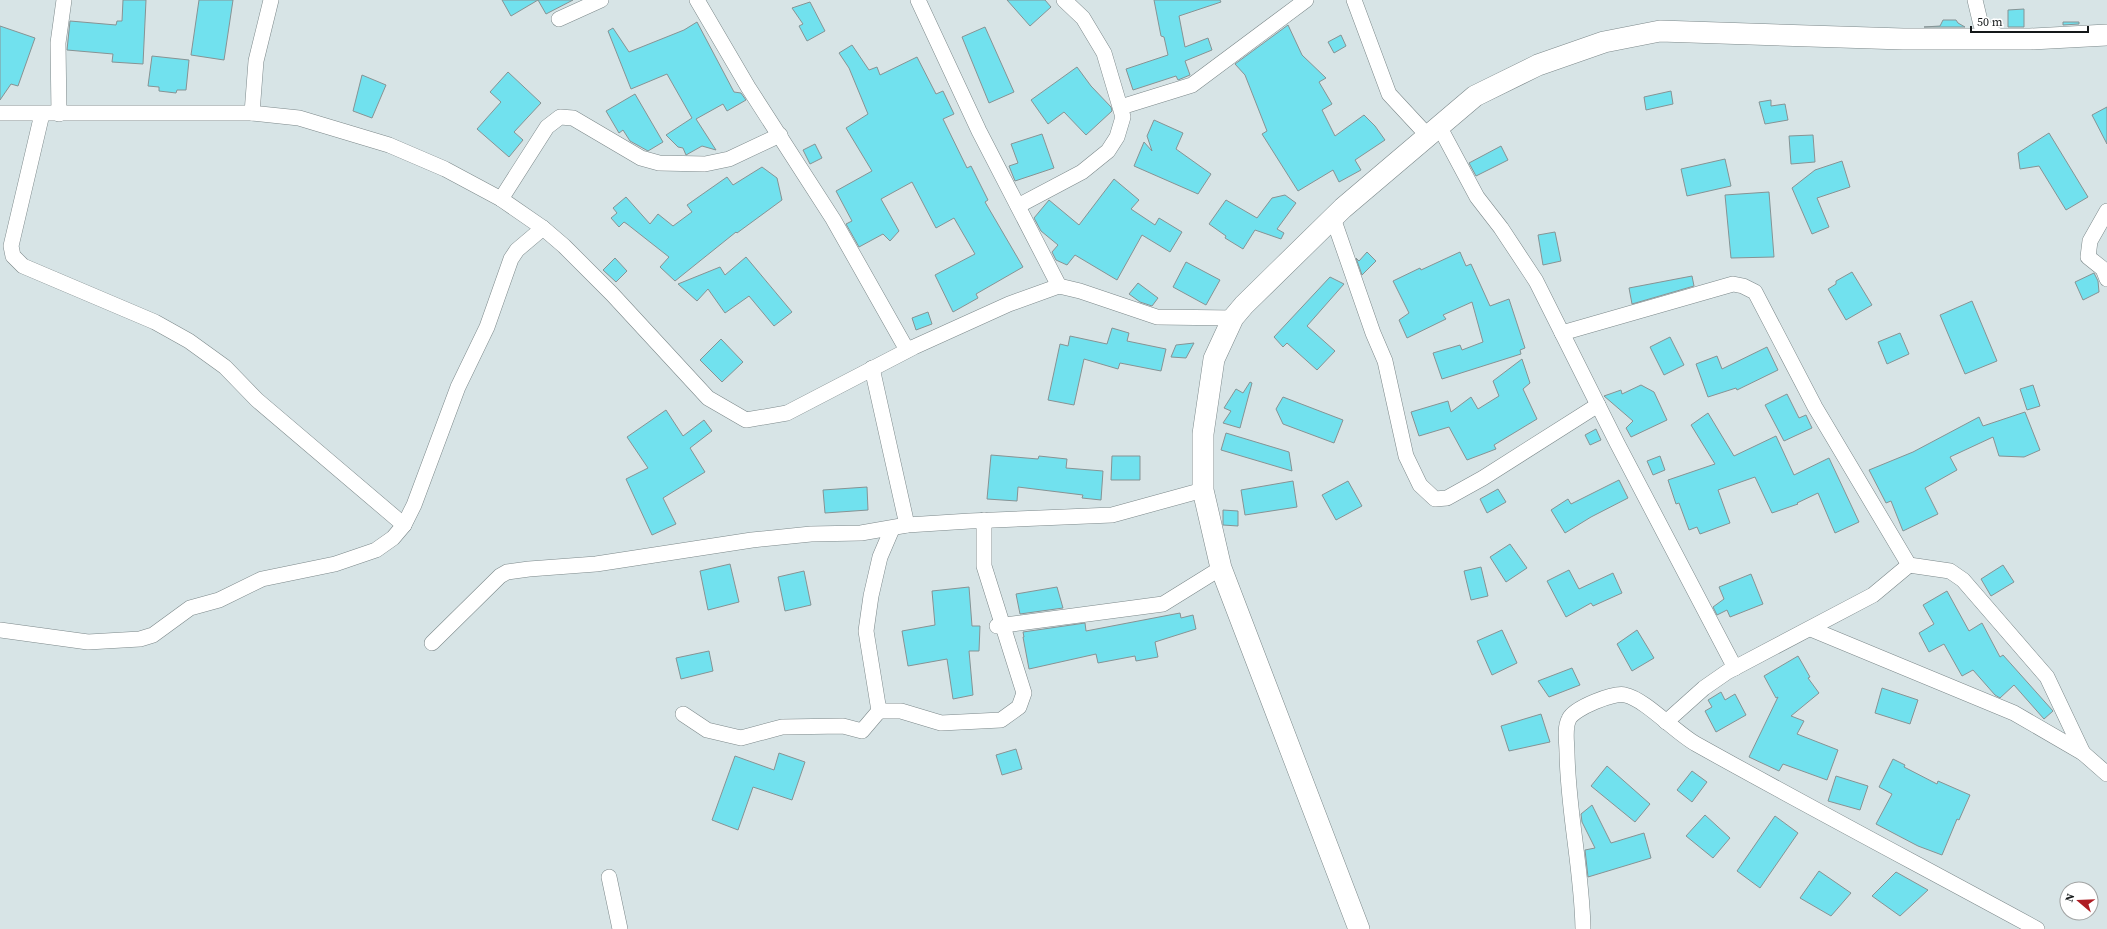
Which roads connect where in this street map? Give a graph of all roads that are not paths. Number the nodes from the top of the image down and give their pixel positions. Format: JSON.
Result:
{"nodes":[{"id":1,"x":64,"y":0,"type":"edge"},
{"id":2,"x":271,"y":0,"type":"edge"},
{"id":3,"x":601,"y":0,"type":"edge"},
{"id":4,"x":697,"y":0,"type":"edge"},
{"id":5,"x":918,"y":0,"type":"edge"},
{"id":6,"x":1064,"y":0,"type":"edge"},
{"id":7,"x":1306,"y":0,"type":"edge"},
{"id":8,"x":1354,"y":0,"type":"edge"},
{"id":9,"x":1975,"y":0,"type":"edge"},
{"id":10,"x":559,"y":19,"type":"dead end"},
{"id":11,"x":2107,"y":35,"type":"edge"},
{"id":12,"x":2000,"y":38,"type":"junction"},
{"id":13,"x":1121,"y":107,"type":"junction"},
{"id":14,"x":0,"y":113,"type":"edge"},
{"id":15,"x":252,"y":113,"type":"junction"},
{"id":16,"x":42,"y":114,"type":"junction"},
{"id":17,"x":59,"y":114,"type":"junction"},
{"id":18,"x":1434,"y":131,"type":"junction"},
{"id":19,"x":780,"y":135,"type":"junction"},
{"id":20,"x":501,"y":199,"type":"junction"},
{"id":21,"x":1018,"y":206,"type":"junction"},
{"id":22,"x":2107,"y":211,"type":"edge"},
{"id":23,"x":1333,"y":218,"type":"junction"},
{"id":24,"x":543,"y":228,"type":"junction"},
{"id":25,"x":2107,"y":278,"type":"edge"},
{"id":26,"x":1059,"y":286,"type":"junction"},
{"id":27,"x":1233,"y":318,"type":"junction"},
{"id":28,"x":1562,"y":333,"type":"junction"},
{"id":29,"x":907,"y":350,"type":"junction"},
{"id":30,"x":872,"y":368,"type":"junction"},
{"id":31,"x":1598,"y":405,"type":"junction"},
{"id":32,"x":1203,"y":490,"type":"junction"},
{"id":33,"x":984,"y":520,"type":"junction"},
{"id":34,"x":404,"y":525,"type":"junction"},
{"id":35,"x":907,"y":525,"type":"junction"},
{"id":36,"x":892,"y":529,"type":"junction"},
{"id":37,"x":1909,"y":566,"type":"junction"},
{"id":38,"x":1221,"y":568,"type":"junction"},
{"id":39,"x":1000,"y":626,"type":"junction"},
{"id":40,"x":1811,"y":629,"type":"junction"},
{"id":41,"x":0,"y":630,"type":"edge"},
{"id":42,"x":432,"y":642,"type":"dead end"},
{"id":43,"x":1735,"y":668,"type":"junction"},
{"id":44,"x":879,"y":711,"type":"junction"},
{"id":45,"x":683,"y":714,"type":"dead end"},
{"id":46,"x":1666,"y":722,"type":"junction"},
{"id":47,"x":2083,"y":753,"type":"junction"},
{"id":48,"x":2107,"y":774,"type":"edge"},
{"id":49,"x":609,"y":877,"type":"dead end"},
{"id":50,"x":1990,"y":904,"type":"junction"},
{"id":51,"x":620,"y":929,"type":"edge"},
{"id":52,"x":1359,"y":929,"type":"edge"},
{"id":53,"x":1583,"y":929,"type":"edge"},
{"id":54,"x":2014,"y":929,"type":"edge"},
{"id":55,"x":2037,"y":929,"type":"edge"}],
"edges":[{"from":1,"to":17,"type":"street"},
{"from":2,"to":15,"type":"street"},
{"from":3,"to":10,"type":"street"},
{"from":4,"to":19,"type":"street"},
{"from":5,"to":21,"type":"street"},
{"from":6,"to":13,"type":"street"},
{"from":7,"to":13,"type":"street"},
{"from":8,"to":18,"type":"street"},
{"from":9,"to":12,"type":"street"},
{"from":11,"to":12,"type":"main road"},
{"from":12,"to":18,"type":"main road"},
{"from":13,"to":21,"type":"street"},
{"from":14,"to":16,"type":"street"},
{"from":15,"to":17,"type":"street"},
{"from":15,"to":20,"type":"street"},
{"from":16,"to":17,"type":"street"},
{"from":16,"to":34,"type":"street"},
{"from":18,"to":23,"type":"main road"},
{"from":18,"to":28,"type":"street"},
{"from":19,"to":20,"type":"street"},
{"from":19,"to":29,"type":"street"},
{"from":20,"to":24,"type":"street"},
{"from":21,"to":26,"type":"street"},
{"from":22,"to":25,"type":"street"},
{"from":23,"to":27,"type":"main road"},
{"from":23,"to":31,"type":"street"},
{"from":24,"to":30,"type":"street"},
{"from":24,"to":34,"type":"street"},
{"from":26,"to":27,"type":"street"},
{"from":26,"to":29,"type":"street"},
{"from":27,"to":32,"type":"main road"},
{"from":28,"to":31,"type":"street"},
{"from":28,"to":37,"type":"street"},
{"from":29,"to":30,"type":"street"},
{"from":30,"to":35,"type":"street"},
{"from":31,"to":43,"type":"street"},
{"from":32,"to":33,"type":"street"},
{"from":32,"to":38,"type":"main road"},
{"from":33,"to":35,"type":"street"},
{"from":33,"to":39,"type":"street"},
{"from":34,"to":41,"type":"street"},
{"from":35,"to":36,"type":"street"},
{"from":36,"to":42,"type":"street"},
{"from":36,"to":44,"type":"street"},
{"from":37,"to":40,"type":"street"},
{"from":37,"to":47,"type":"street"},
{"from":38,"to":39,"type":"street"},
{"from":38,"to":52,"type":"main road"},
{"from":39,"to":44,"type":"street"},
{"from":40,"to":43,"type":"street"},
{"from":40,"to":47,"type":"street"},
{"from":43,"to":46,"type":"street"},
{"from":44,"to":45,"type":"street"},
{"from":46,"to":50,"type":"street"},
{"from":46,"to":53,"type":"street"},
{"from":47,"to":48,"type":"street"},
{"from":49,"to":51,"type":"street"},
{"from":50,"to":54,"type":"street"},
{"from":50,"to":55,"type":"street"}]}
